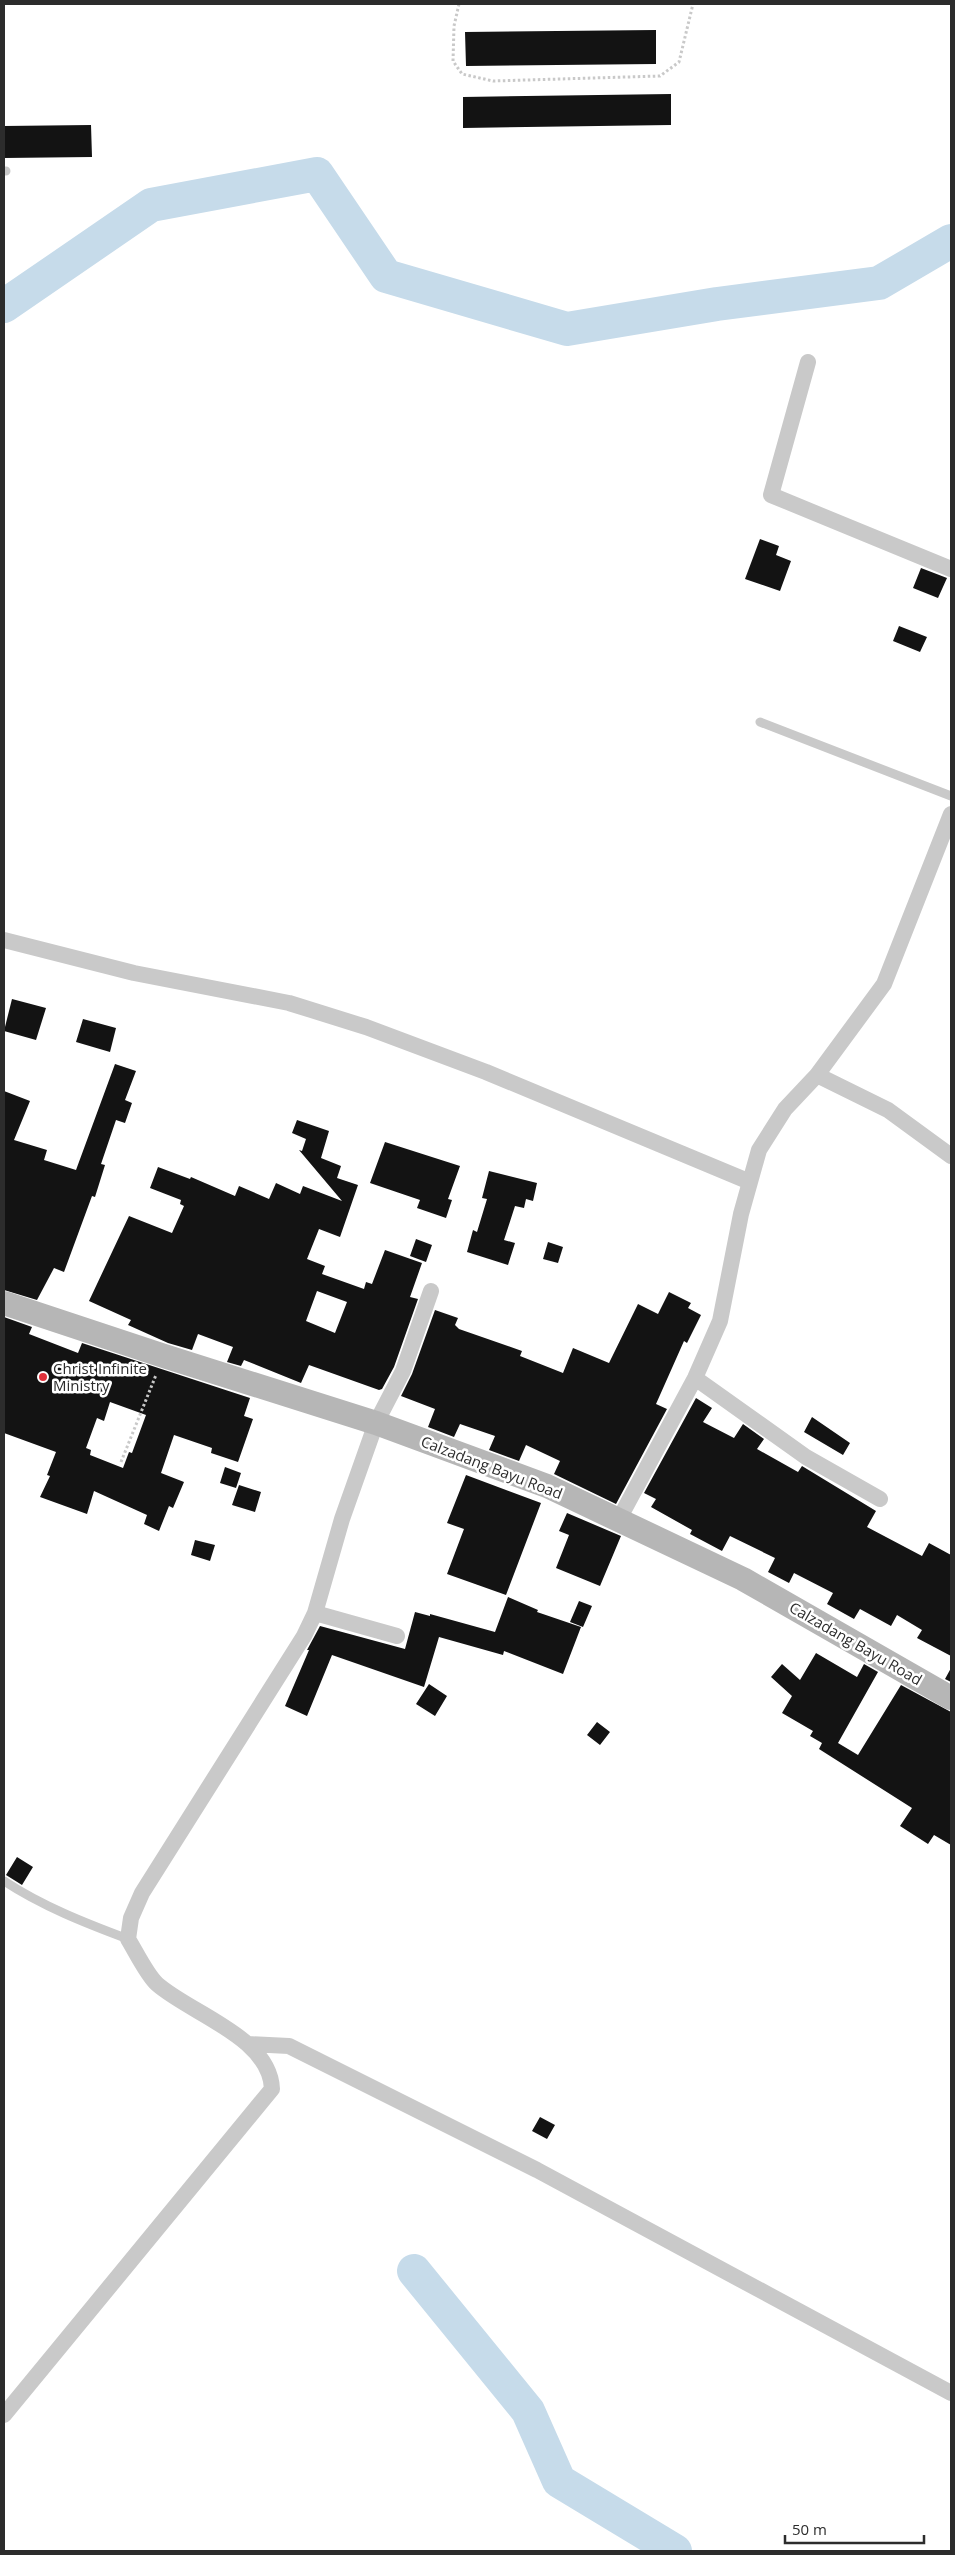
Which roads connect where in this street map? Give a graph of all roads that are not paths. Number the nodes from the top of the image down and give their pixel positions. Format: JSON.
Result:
{"nodes":[{"id":1,"x":808,"y":362,"type":"dead end"},
{"id":2,"x":951,"y":569,"type":"edge"},
{"id":3,"x":760,"y":722,"type":"dead end"},
{"id":4,"x":951,"y":796,"type":"edge"},
{"id":5,"x":951,"y":814,"type":"edge"},
{"id":6,"x":4,"y":940,"type":"edge"},
{"id":7,"x":817,"y":1075,"type":"junction"},
{"id":8,"x":951,"y":1156,"type":"edge"},
{"id":9,"x":750,"y":1182,"type":"junction"},
{"id":10,"x":431,"y":1291,"type":"dead end"},
{"id":11,"x":4,"y":1303,"type":"edge"},
{"id":12,"x":695,"y":1378,"type":"junction"},
{"id":13,"x":376,"y":1423,"type":"junction"},
{"id":14,"x":880,"y":1499,"type":"dead end"},
{"id":15,"x":618,"y":1521,"type":"junction"},
{"id":16,"x":315,"y":1613,"type":"junction"},
{"id":17,"x":397,"y":1636,"type":"dead end"},
{"id":18,"x":951,"y":1698,"type":"edge"},
{"id":19,"x":4,"y":1881,"type":"edge"},
{"id":20,"x":128,"y":1940,"type":"junction"},
{"id":21,"x":248,"y":2044,"type":"junction"},
{"id":22,"x":949,"y":2387,"type":"edge"},
{"id":23,"x":4,"y":2415,"type":"edge"}],
"edges":[{"from":1,"to":2,"type":"street"},
{"from":3,"to":4,"type":"lane"},
{"from":5,"to":7,"type":"street"},
{"from":6,"to":9,"type":"street"},
{"from":7,"to":8,"type":"street"},
{"from":7,"to":9,"type":"street"},
{"from":9,"to":12,"type":"street"},
{"from":10,"to":13,"type":"street"},
{"from":11,"to":13,"type":"street","name":"Calzadang Bayu Road"},
{"from":12,"to":14,"type":"street"},
{"from":12,"to":15,"type":"street"},
{"from":13,"to":15,"type":"street","name":"Calzadang Bayu Road"},
{"from":13,"to":16,"type":"street"},
{"from":15,"to":18,"type":"street","name":"Calzadang Bayu Road"},
{"from":16,"to":17,"type":"street"},
{"from":16,"to":20,"type":"street"},
{"from":19,"to":20,"type":"lane"},
{"from":20,"to":21,"type":"street"},
{"from":21,"to":22,"type":"street"},
{"from":21,"to":23,"type":"street"}]}
